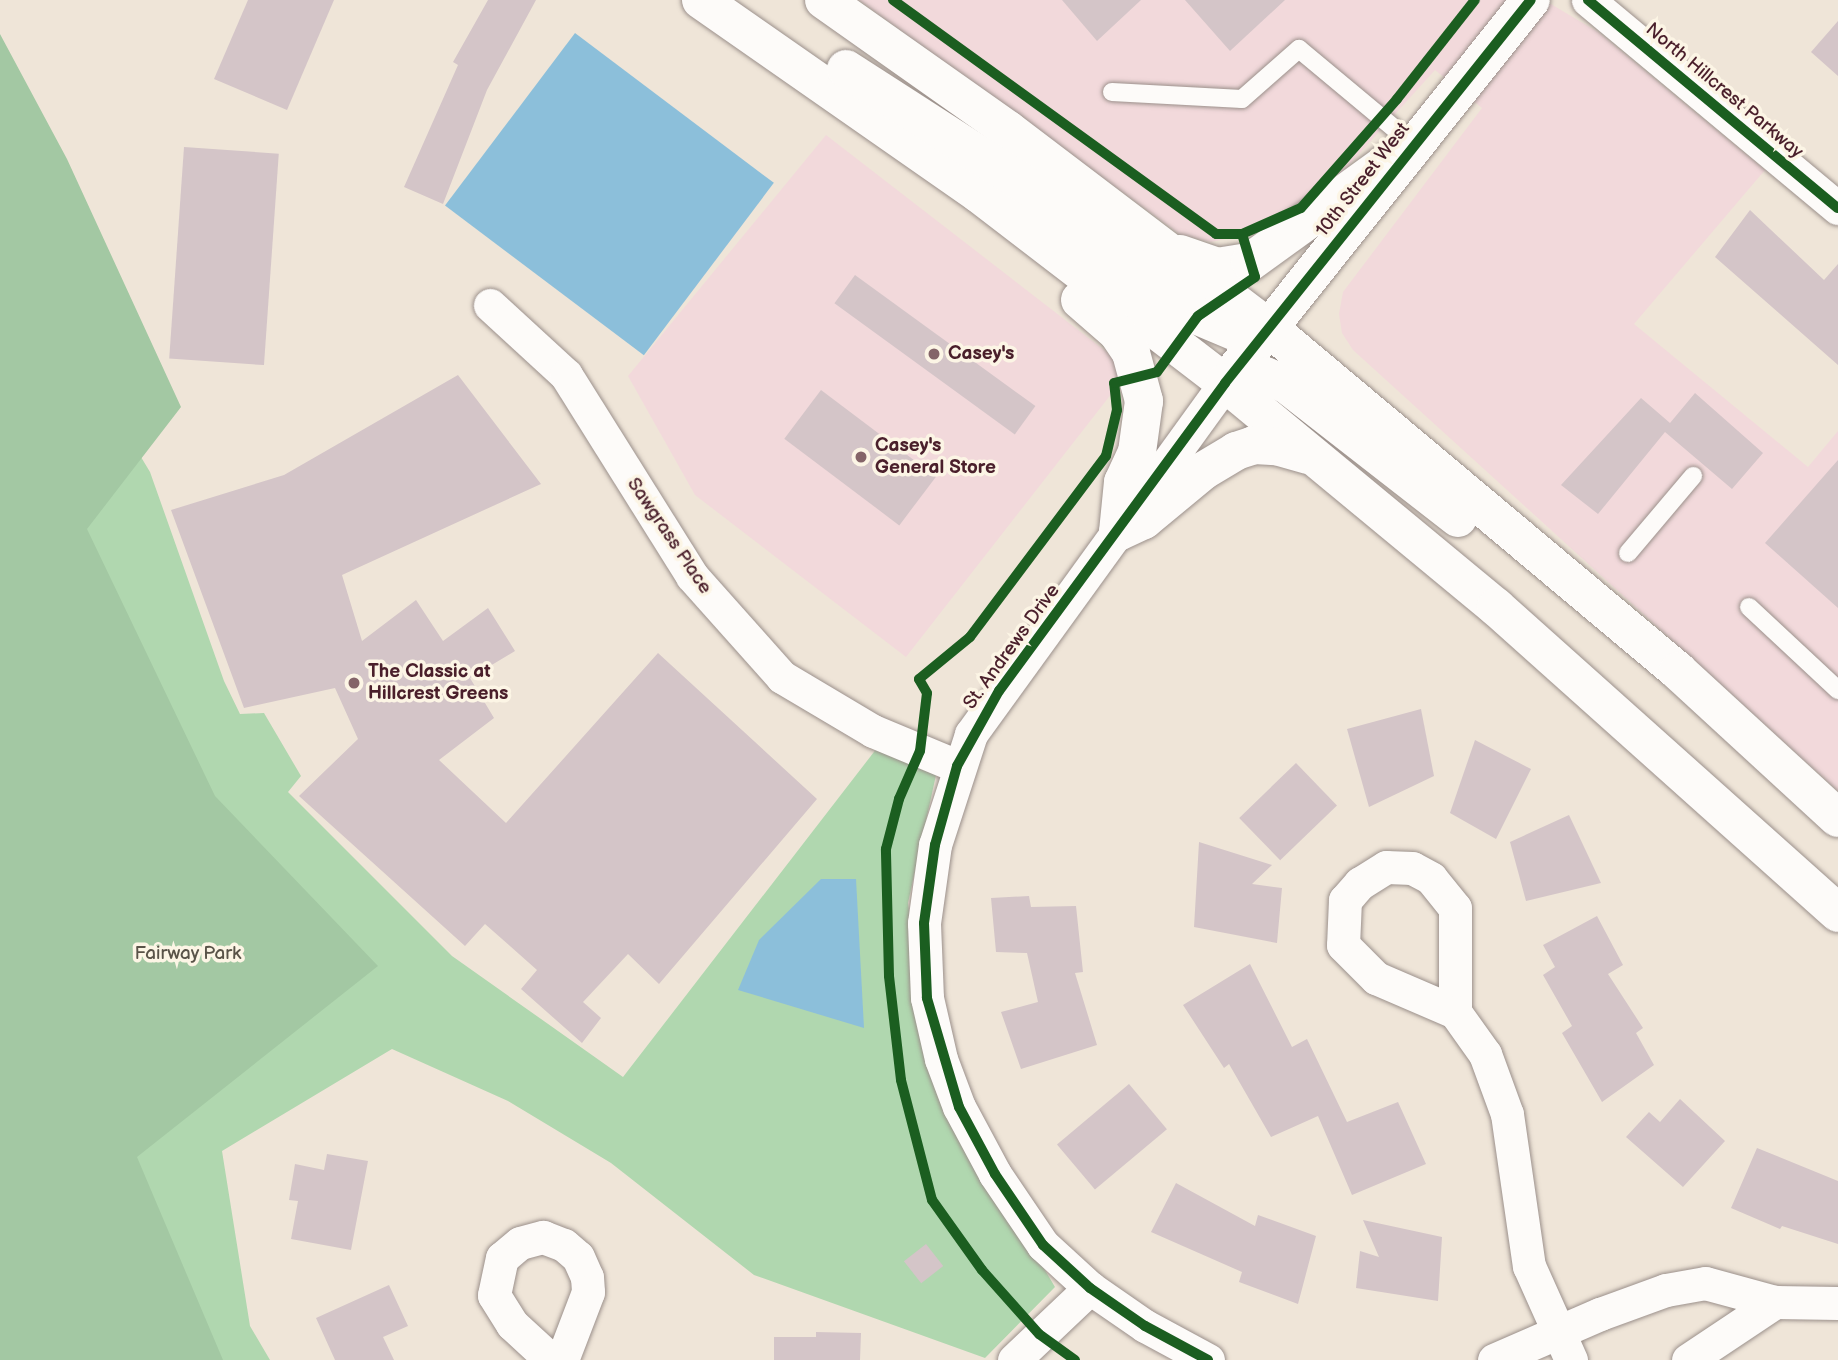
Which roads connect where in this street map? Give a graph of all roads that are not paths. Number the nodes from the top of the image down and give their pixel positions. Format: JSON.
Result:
{"nodes":[{"id":1,"x":687,"y":0,"type":"edge"},
{"id":2,"x":701,"y":0,"type":"edge"},
{"id":3,"x":743,"y":0,"type":"edge"},
{"id":4,"x":824,"y":0,"type":"edge"},
{"id":5,"x":1531,"y":0,"type":"edge"},
{"id":6,"x":1588,"y":0,"type":"edge"},
{"id":7,"x":1112,"y":92,"type":"dead end"},
{"id":8,"x":1413,"y":144,"type":"junction"},
{"id":9,"x":1838,"y":208,"type":"edge"},
{"id":10,"x":1165,"y":249,"type":"junction"},
{"id":11,"x":490,"y":305,"type":"dead end"},
{"id":12,"x":1269,"y":328,"type":"junction"},
{"id":13,"x":1225,"y":383,"type":"junction"},
{"id":14,"x":1317,"y":458,"type":"junction"},
{"id":15,"x":1693,"y":476,"type":"dead end"},
{"id":16,"x":1118,"y":532,"type":"junction"},
{"id":17,"x":1628,"y":553,"type":"dead end"},
{"id":18,"x":1749,"y":607,"type":"dead end"},
{"id":19,"x":1678,"y":671,"type":"junction"},
{"id":20,"x":1838,"y":690,"type":"edge"},
{"id":21,"x":957,"y":766,"type":"junction"},
{"id":22,"x":1838,"y":818,"type":"edge"},
{"id":23,"x":1838,"y":913,"type":"edge"},
{"id":24,"x":1455,"y":1012,"type":"junction"},
{"id":25,"x":1090,"y":1288,"type":"junction"},
{"id":26,"x":1775,"y":1302,"type":"junction"},
{"id":27,"x":1838,"y":1303,"type":"edge"},
{"id":28,"x":1564,"y":1346,"type":"edge"},
{"id":29,"x":551,"y":1360,"type":"edge"},
{"id":30,"x":562,"y":1360,"type":"edge"},
{"id":31,"x":1014,"y":1360,"type":"edge"},
{"id":32,"x":1208,"y":1360,"type":"edge"},
{"id":33,"x":1494,"y":1360,"type":"edge"},
{"id":34,"x":1688,"y":1360,"type":"edge"}],
"edges":[{"from":1,"to":16,"type":"main road"},
{"from":2,"to":13,"type":"main road"},
{"from":3,"to":12,"type":"main road"},
{"from":4,"to":10,"type":"main road"},
{"from":5,"to":8,"type":"main road","name":"10th Street West"},
{"from":6,"to":9,"type":"street","name":"North Hillcrest Parkway"},
{"from":7,"to":8,"type":"lane"},
{"from":8,"to":10,"type":"main road"},
{"from":8,"to":12,"type":"main road","name":"10th Street West"},
{"from":10,"to":12,"type":"main road"},
{"from":11,"to":21,"type":"street","name":"Sawgrass Place"},
{"from":12,"to":13,"type":"main road","name":"10th Street West"},
{"from":12,"to":19,"type":"main road"},
{"from":13,"to":14,"type":"main road"},
{"from":13,"to":16,"type":"street","name":"St. Andrews Drive"},
{"from":13,"to":19,"type":"main road"},
{"from":14,"to":16,"type":"main road"},
{"from":14,"to":23,"type":"main road"},
{"from":15,"to":17,"type":"lane"},
{"from":16,"to":21,"type":"street","name":"St. Andrews Drive"},
{"from":18,"to":20,"type":"lane"},
{"from":19,"to":22,"type":"main road"},
{"from":21,"to":25,"type":"street","name":"St. Andrews Drive"},
{"from":24,"to":24,"type":"street"},
{"from":24,"to":28,"type":"street"},
{"from":25,"to":31,"type":"street"},
{"from":25,"to":32,"type":"street","name":"St. Andrews Drive"},
{"from":26,"to":27,"type":"street"},
{"from":26,"to":28,"type":"street"},
{"from":26,"to":34,"type":"street"},
{"from":28,"to":33,"type":"street"},
{"from":29,"to":30,"type":"street"}]}
